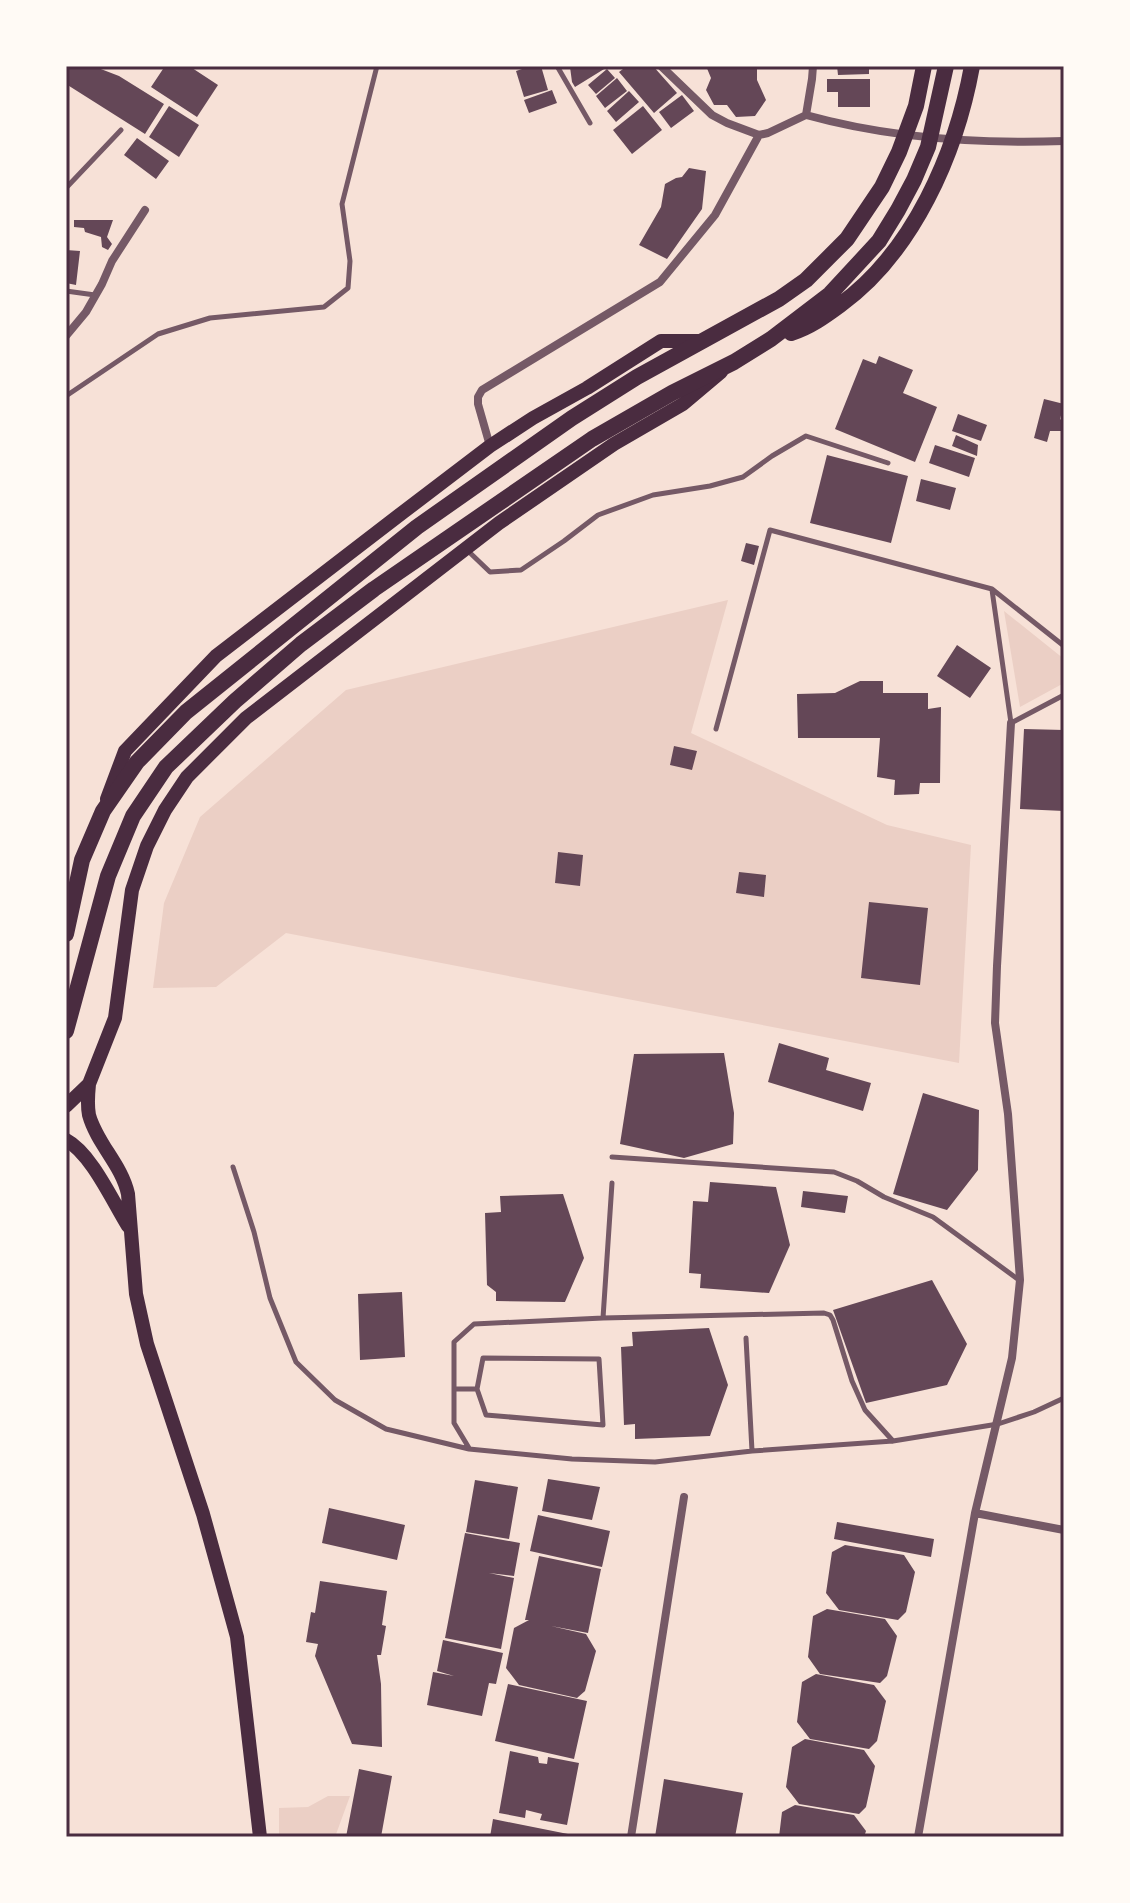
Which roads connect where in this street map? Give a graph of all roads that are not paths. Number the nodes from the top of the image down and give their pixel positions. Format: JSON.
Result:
{"nodes":[{"id":1,"x":377,"y":66,"type":"edge"},
{"id":2,"x":557,"y":66,"type":"edge"},
{"id":3,"x":661,"y":66,"type":"edge"},
{"id":4,"x":813,"y":66,"type":"edge"},
{"id":5,"x":924,"y":66,"type":"edge"},
{"id":6,"x":946,"y":66,"type":"edge"},
{"id":7,"x":972,"y":66,"type":"edge"},
{"id":8,"x":806,"y":115,"type":"junction"},
{"id":9,"x":590,"y":123,"type":"dead end"},
{"id":10,"x":121,"y":130,"type":"dead end"},
{"id":11,"x":759,"y":135,"type":"junction"},
{"id":12,"x":1064,"y":141,"type":"edge"},
{"id":13,"x":66,"y":188,"type":"edge"},
{"id":14,"x":145,"y":210,"type":"dead end"},
{"id":15,"x":66,"y":291,"type":"edge"},
{"id":16,"x":96,"y":295,"type":"junction"},
{"id":17,"x":66,"y":336,"type":"edge"},
{"id":18,"x":771,"y":339,"type":"junction"},
{"id":19,"x":703,"y":341,"type":"junction"},
{"id":20,"x":734,"y":362,"type":"junction"},
{"id":21,"x":637,"y":377,"type":"junction"},
{"id":22,"x":66,"y":396,"type":"edge"},
{"id":23,"x":652,"y":404,"type":"junction"},
{"id":24,"x":490,"y":446,"type":"junction"},
{"id":25,"x":888,"y":463,"type":"dead end"},
{"id":26,"x":465,"y":548,"type":"junction"},
{"id":27,"x":992,"y":589,"type":"junction"},
{"id":28,"x":1064,"y":646,"type":"edge"},
{"id":29,"x":1064,"y":695,"type":"edge"},
{"id":30,"x":1011,"y":723,"type":"junction"},
{"id":31,"x":716,"y":729,"type":"dead end"},
{"id":32,"x":103,"y":811,"type":"junction"},
{"id":33,"x":66,"y":934,"type":"edge"},
{"id":34,"x":66,"y":1031,"type":"edge"},
{"id":35,"x":89,"y":1084,"type":"junction"},
{"id":36,"x":66,"y":1106,"type":"edge"},
{"id":37,"x":66,"y":1140,"type":"edge"},
{"id":38,"x":612,"y":1157,"type":"dead end"},
{"id":39,"x":233,"y":1167,"type":"dead end"},
{"id":40,"x":612,"y":1183,"type":"dead end"},
{"id":41,"x":129,"y":1229,"type":"junction"},
{"id":42,"x":1020,"y":1280,"type":"junction"},
{"id":43,"x":603,"y":1318,"type":"junction"},
{"id":44,"x":746,"y":1338,"type":"dead end"},
{"id":45,"x":454,"y":1389,"type":"junction"},
{"id":46,"x":477,"y":1389,"type":"junction"},
{"id":47,"x":1064,"y":1398,"type":"edge"},
{"id":48,"x":998,"y":1424,"type":"junction"},
{"id":49,"x":893,"y":1441,"type":"junction"},
{"id":50,"x":469,"y":1449,"type":"junction"},
{"id":51,"x":752,"y":1451,"type":"junction"},
{"id":52,"x":684,"y":1497,"type":"dead end"},
{"id":53,"x":975,"y":1513,"type":"junction"},
{"id":54,"x":1064,"y":1530,"type":"edge"},
{"id":55,"x":260,"y":1837,"type":"edge"},
{"id":56,"x":631,"y":1837,"type":"edge"},
{"id":57,"x":918,"y":1837,"type":"edge"}],
"edges":[{"from":1,"to":22,"type":"lane"},
{"from":2,"to":9,"type":"lane"},
{"from":3,"to":11,"type":"street"},
{"from":4,"to":8,"type":"street"},
{"from":5,"to":19,"type":"main road"},
{"from":6,"to":18,"type":"main road"},
{"from":7,"to":18,"type":"main road"},
{"from":8,"to":11,"type":"street"},
{"from":8,"to":12,"type":"street"},
{"from":10,"to":13,"type":"lane"},
{"from":11,"to":24,"type":"street"},
{"from":14,"to":16,"type":"street"},
{"from":15,"to":16,"type":"lane"},
{"from":16,"to":17,"type":"street"},
{"from":18,"to":20,"type":"main road"},
{"from":19,"to":21,"type":"main road"},
{"from":19,"to":24,"type":"main road"},
{"from":20,"to":23,"type":"main road"},
{"from":20,"to":26,"type":"main road"},
{"from":21,"to":23,"type":"main road"},
{"from":21,"to":32,"type":"main road"},
{"from":23,"to":34,"type":"main road"},
{"from":24,"to":32,"type":"main road"},
{"from":25,"to":26,"type":"lane"},
{"from":26,"to":35,"type":"main road"},
{"from":27,"to":28,"type":"lane"},
{"from":27,"to":30,"type":"lane"},
{"from":27,"to":31,"type":"lane"},
{"from":29,"to":30,"type":"lane"},
{"from":30,"to":42,"type":"street"},
{"from":32,"to":33,"type":"main road"},
{"from":35,"to":36,"type":"main road"},
{"from":35,"to":41,"type":"main road"},
{"from":37,"to":41,"type":"main road"},
{"from":38,"to":42,"type":"lane"},
{"from":39,"to":50,"type":"lane"},
{"from":40,"to":43,"type":"lane"},
{"from":41,"to":55,"type":"main road"},
{"from":42,"to":48,"type":"street"},
{"from":43,"to":45,"type":"lane"},
{"from":43,"to":49,"type":"lane"},
{"from":44,"to":51,"type":"lane"},
{"from":45,"to":46,"type":"lane"},
{"from":45,"to":50,"type":"lane"},
{"from":46,"to":46,"type":"lane"},
{"from":47,"to":48,"type":"lane"},
{"from":48,"to":49,"type":"lane"},
{"from":48,"to":53,"type":"street"},
{"from":49,"to":51,"type":"lane"},
{"from":50,"to":51,"type":"lane"},
{"from":52,"to":56,"type":"street"},
{"from":53,"to":54,"type":"street"},
{"from":53,"to":57,"type":"street"}]}
